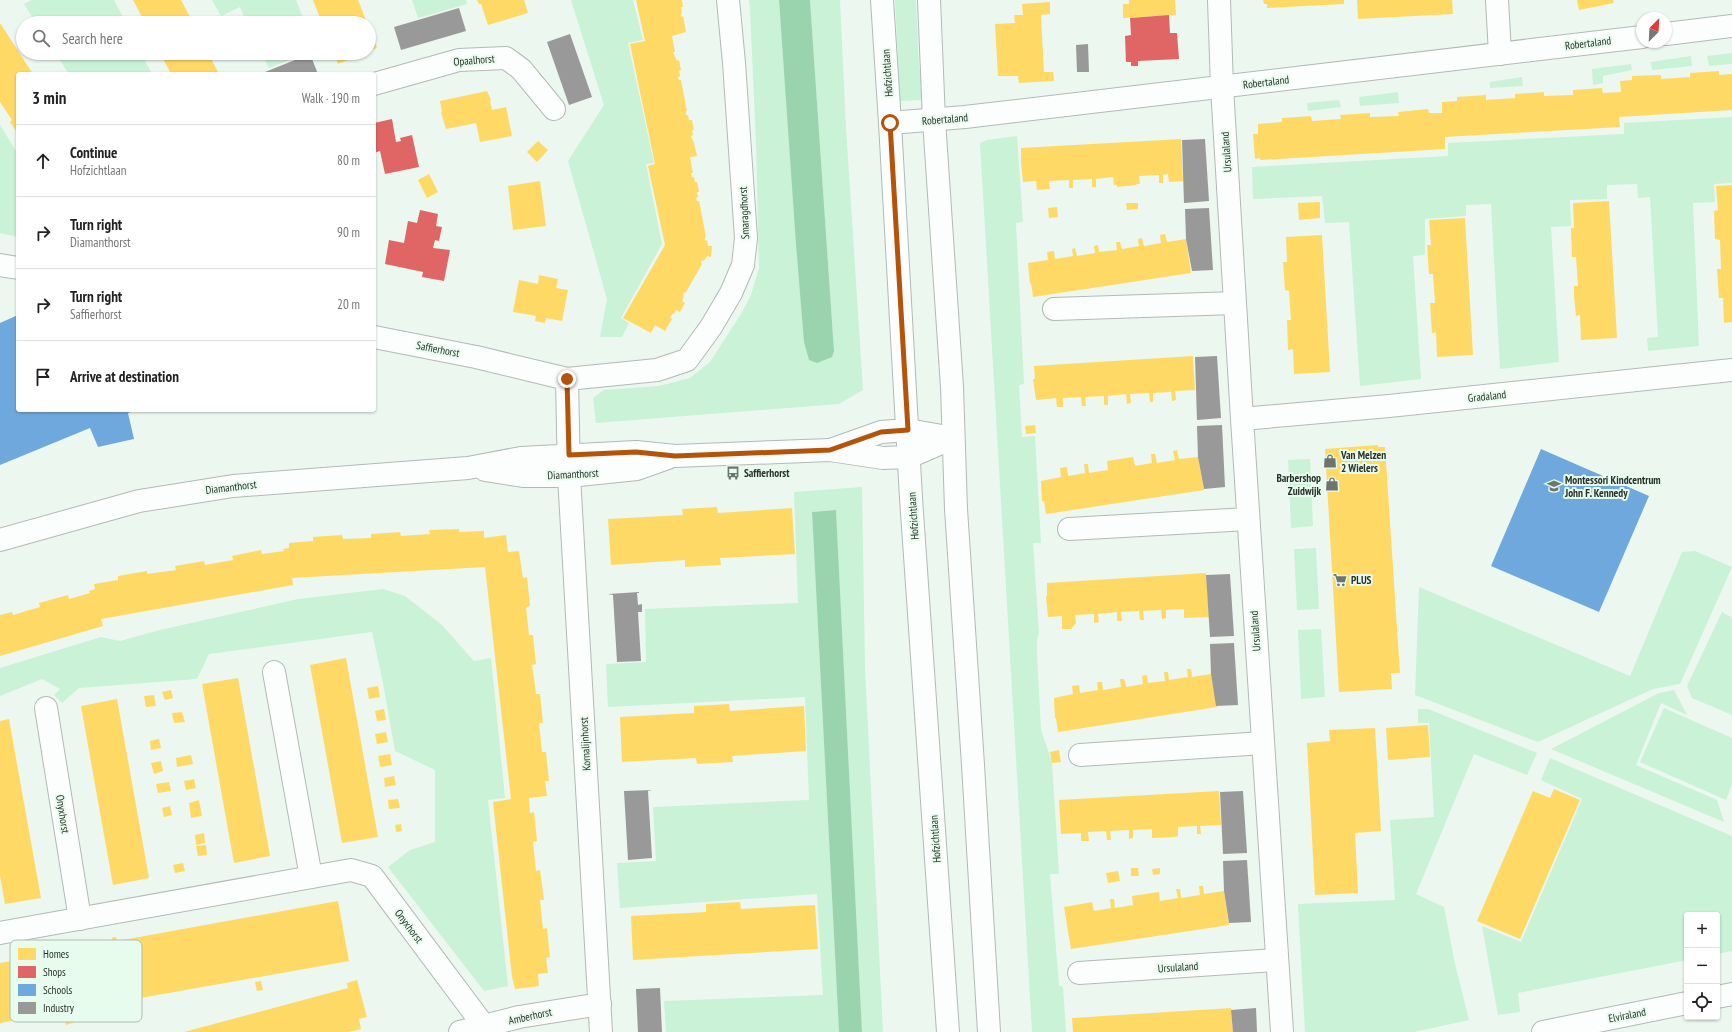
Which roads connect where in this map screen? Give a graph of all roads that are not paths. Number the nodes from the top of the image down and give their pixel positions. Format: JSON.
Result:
{"nodes":[{"id":1,"x":728,"y":0,"type":"edge"},
{"id":2,"x":882,"y":0,"type":"edge"},
{"id":3,"x":929,"y":0,"type":"edge"},
{"id":4,"x":1219,"y":0,"type":"edge"},
{"id":5,"x":1497,"y":0,"type":"edge"},
{"id":6,"x":1732,"y":26,"type":"edge"},
{"id":7,"x":1672,"y":33,"type":"edge"},
{"id":8,"x":1636,"y":38,"type":"edge"},
{"id":9,"x":1500,"y":54,"type":"junction"},
{"id":10,"x":376,"y":83,"type":"edge"},
{"id":11,"x":1222,"y":87,"type":"junction"},
{"id":12,"x":554,"y":109,"type":"dead end"},
{"id":13,"x":934,"y":120,"type":"junction"},
{"id":14,"x":890,"y":123,"type":"junction"},
{"id":15,"x":0,"y":265,"type":"edge"},
{"id":16,"x":16,"y":268,"type":"edge"},
{"id":17,"x":1236,"y":303,"type":"junction"},
{"id":18,"x":1054,"y":309,"type":"dead end"},
{"id":19,"x":376,"y":337,"type":"edge"},
{"id":20,"x":1732,"y":370,"type":"edge"},
{"id":21,"x":567,"y":379,"type":"junction"},
{"id":22,"x":1242,"y":419,"type":"junction"},
{"id":23,"x":908,"y":430,"type":"junction"},
{"id":24,"x":953,"y":438,"type":"junction"},
{"id":25,"x":830,"y":450,"type":"junction"},
{"id":26,"x":909,"y":457,"type":"junction"},
{"id":27,"x":569,"y":465,"type":"junction"},
{"id":28,"x":1248,"y":519,"type":"junction"},
{"id":29,"x":1069,"y":529,"type":"dead end"},
{"id":30,"x":0,"y":540,"type":"edge"},
{"id":31,"x":274,"y":672,"type":"dead end"},
{"id":32,"x":46,"y":708,"type":"dead end"},
{"id":33,"x":1263,"y":743,"type":"junction"},
{"id":34,"x":1080,"y":756,"type":"dead end"},
{"id":35,"x":311,"y":877,"type":"junction"},
{"id":36,"x":80,"y":919,"type":"junction"},
{"id":37,"x":0,"y":933,"type":"edge"},
{"id":38,"x":1277,"y":960,"type":"junction"},
{"id":39,"x":1080,"y":973,"type":"dead end"},
{"id":40,"x":1732,"y":994,"type":"edge"},
{"id":41,"x":1720,"y":996,"type":"edge"},
{"id":42,"x":600,"y":1004,"type":"junction"},
{"id":43,"x":1684,"y":1004,"type":"edge"},
{"id":44,"x":484,"y":1026,"type":"junction"},
{"id":45,"x":460,"y":1032,"type":"edge"},
{"id":46,"x":601,"y":1032,"type":"edge"},
{"id":47,"x":948,"y":1032,"type":"edge"},
{"id":48,"x":989,"y":1032,"type":"edge"},
{"id":49,"x":1282,"y":1032,"type":"edge"},
{"id":50,"x":1543,"y":1032,"type":"edge"}],
"edges":[{"from":1,"to":21,"type":"street","name":"Smaragdhorst"},
{"from":2,"to":14,"type":"street","name":"Hofzichtlaan"},
{"from":3,"to":13,"type":"street"},
{"from":4,"to":11,"type":"street","name":"Ursulaland"},
{"from":5,"to":9,"type":"street"},
{"from":6,"to":7,"type":"street"},
{"from":8,"to":9,"type":"street","name":"Robertaland"},
{"from":9,"to":11,"type":"street","name":"Robertaland"},
{"from":10,"to":12,"type":"street","name":"Opaalhorst"},
{"from":11,"to":13,"type":"street","name":"Robertaland"},
{"from":11,"to":17,"type":"street","name":"Ursulaland"},
{"from":13,"to":14,"type":"street","name":"Robertaland"},
{"from":13,"to":24,"type":"street"},
{"from":14,"to":23,"type":"street","name":"Hofzichtlaan"},
{"from":15,"to":16,"type":"street"},
{"from":17,"to":18,"type":"street"},
{"from":17,"to":22,"type":"street","name":"Ursulaland"},
{"from":19,"to":21,"type":"street","name":"Saffierhorst"},
{"from":20,"to":22,"type":"street","name":"Gradaland"},
{"from":21,"to":27,"type":"street"},
{"from":22,"to":28,"type":"street","name":"Ursulaland"},
{"from":23,"to":24,"type":"street","name":"Diamanthorst"},
{"from":23,"to":25,"type":"street","name":"Diamanthorst"},
{"from":23,"to":26,"type":"street","name":"Hofzichtlaan"},
{"from":24,"to":26,"type":"street","name":"Diamanthorst"},
{"from":24,"to":48,"type":"street"},
{"from":25,"to":26,"type":"street","name":"Diamanthorst"},
{"from":25,"to":27,"type":"street","name":"Diamanthorst"},
{"from":26,"to":47,"type":"street","name":"Hofzichtlaan"},
{"from":27,"to":30,"type":"street","name":"Diamanthorst"},
{"from":27,"to":42,"type":"street","name":"Kornalijnhorst"},
{"from":28,"to":29,"type":"street"},
{"from":28,"to":33,"type":"street","name":"Ursulaland"},
{"from":31,"to":35,"type":"street"},
{"from":32,"to":36,"type":"street","name":"Onyxhorst"},
{"from":33,"to":34,"type":"street"},
{"from":33,"to":38,"type":"street","name":"Ursulaland"},
{"from":35,"to":36,"type":"street","name":"Onyxhorst"},
{"from":35,"to":44,"type":"street","name":"Onyxhorst"},
{"from":36,"to":37,"type":"street","name":"Onyxhorst"},
{"from":38,"to":39,"type":"street","name":"Ursulaland"},
{"from":38,"to":49,"type":"street","name":"Ursulaland"},
{"from":40,"to":41,"type":"street"},
{"from":42,"to":44,"type":"street","name":"Amberhorst"},
{"from":42,"to":46,"type":"street","name":"Kornalijnhorst"},
{"from":43,"to":50,"type":"street","name":"Elviraland"},
{"from":44,"to":45,"type":"street","name":"Amberhorst"}]}
